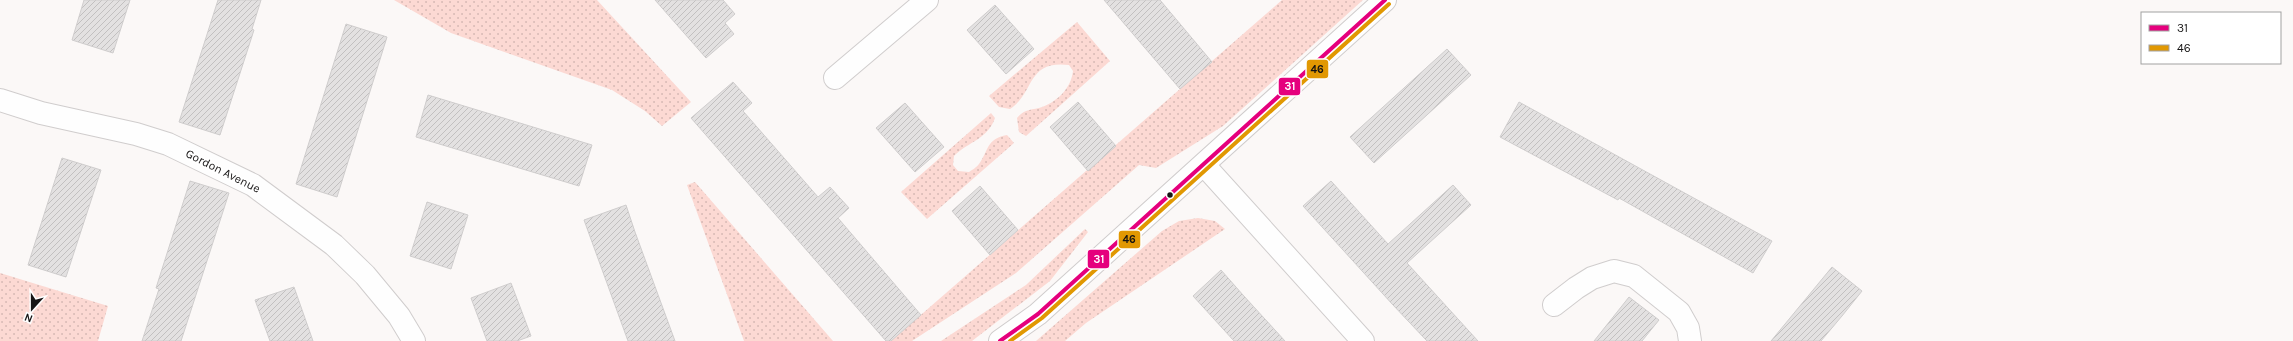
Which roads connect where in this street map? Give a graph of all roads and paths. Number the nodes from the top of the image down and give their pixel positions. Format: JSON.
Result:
{"nodes":[{"id":1,"x":927,"y":0,"type":"edge"},
{"id":2,"x":1385,"y":0,"type":"edge"},
{"id":3,"x":835,"y":78,"type":"dead end"},
{"id":4,"x":0,"y":100,"type":"edge"},
{"id":5,"x":1204,"y":165,"type":"junction"},
{"id":6,"x":1554,"y":304,"type":"dead end"},
{"id":7,"x":414,"y":341,"type":"edge"},
{"id":8,"x":1000,"y":341,"type":"edge"},
{"id":9,"x":1363,"y":341,"type":"edge"},
{"id":10,"x":1690,"y":341,"type":"edge"}],
"edges":[{"from":1,"to":3,"type":"street"},
{"from":2,"to":5,"type":"street"},
{"from":4,"to":7,"type":"street","name":"Gordon Avenue"},
{"from":5,"to":8,"type":"street"},
{"from":5,"to":9,"type":"street"},
{"from":6,"to":10,"type":"street"}]}
